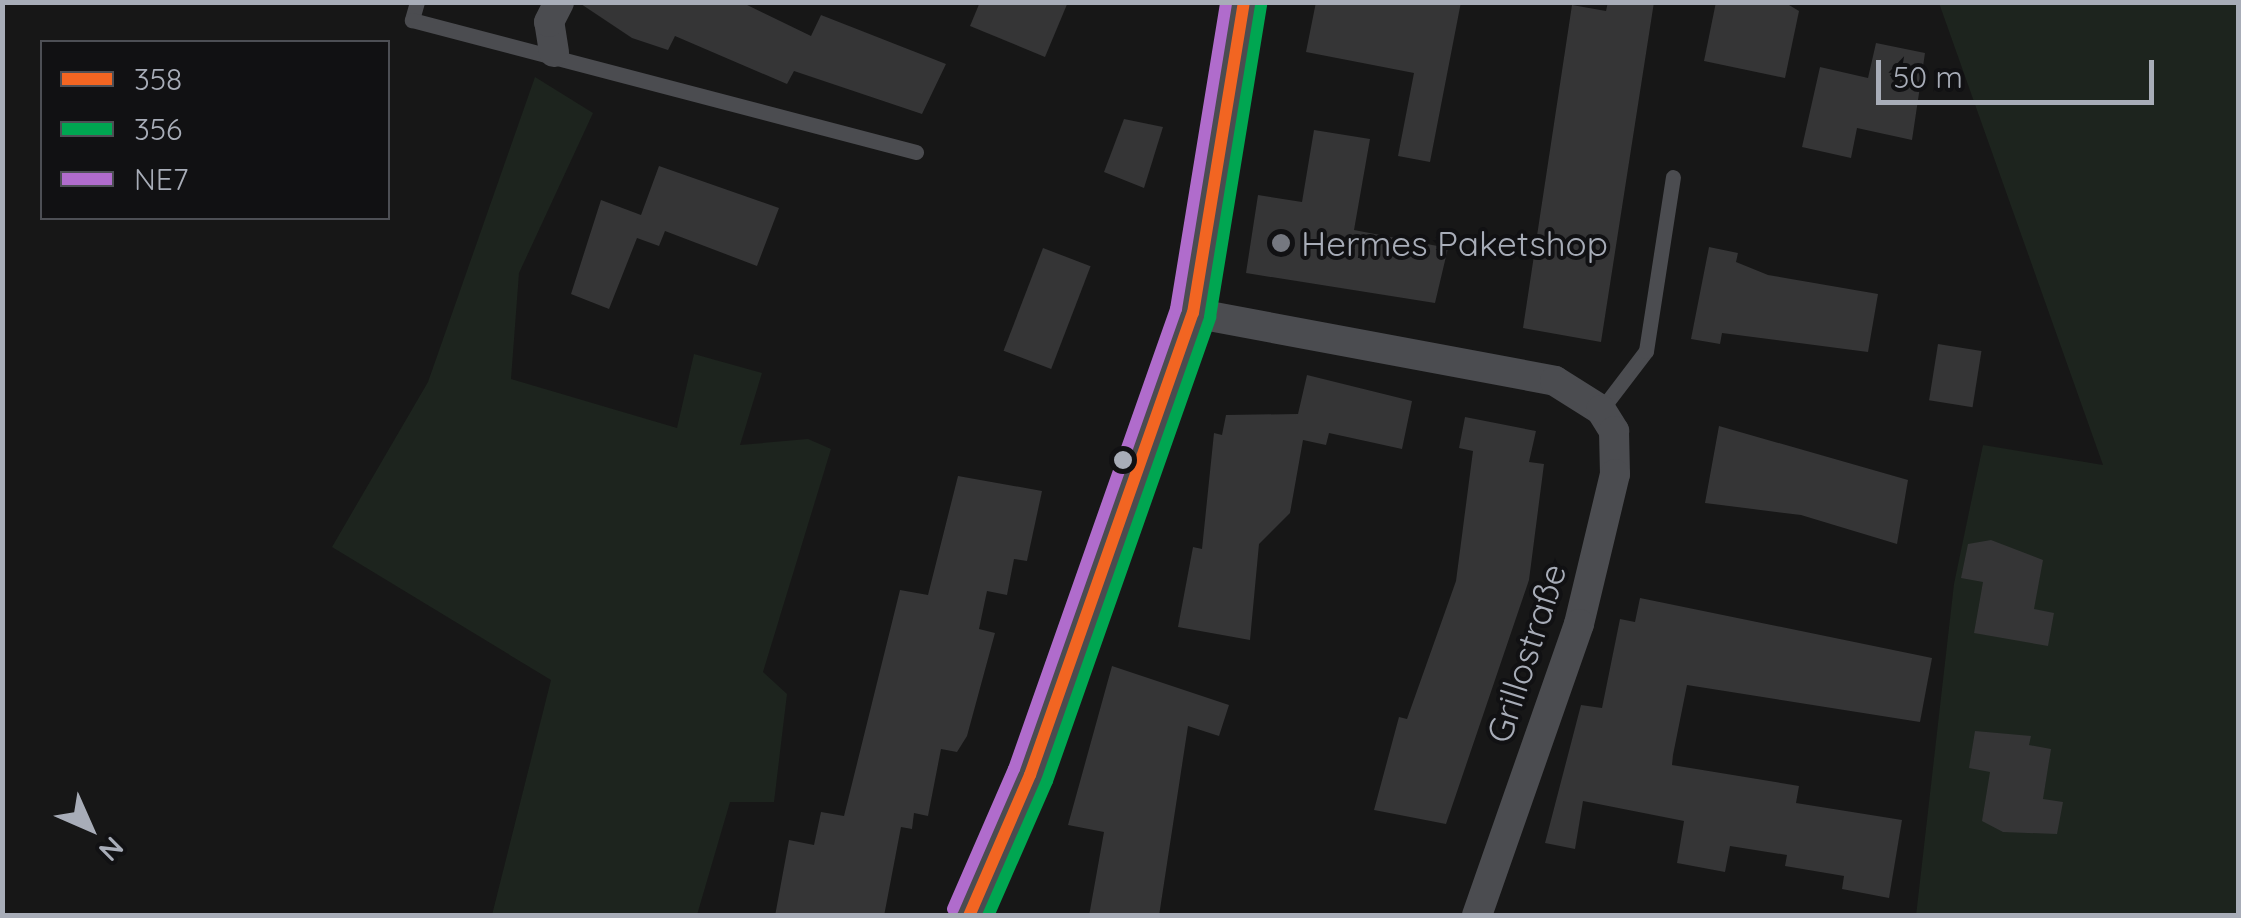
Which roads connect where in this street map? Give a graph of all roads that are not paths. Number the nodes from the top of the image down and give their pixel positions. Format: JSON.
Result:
{"nodes":[{"id":1,"x":418,"y":2,"type":"edge"},
{"id":2,"x":559,"y":2,"type":"edge"},
{"id":3,"x":1244,"y":2,"type":"edge"},
{"id":4,"x":554,"y":52,"type":"junction"},
{"id":5,"x":916,"y":152,"type":"dead end"},
{"id":6,"x":1673,"y":178,"type":"dead end"},
{"id":7,"x":1193,"y":313,"type":"junction"},
{"id":8,"x":1601,"y":410,"type":"junction"},
{"id":9,"x":970,"y":916,"type":"edge"},
{"id":10,"x":1476,"y":916,"type":"edge"}],
"edges":[{"from":1,"to":4,"type":"lane"},
{"from":2,"to":4,"type":"street"},
{"from":3,"to":7,"type":"street"},
{"from":4,"to":5,"type":"lane"},
{"from":6,"to":8,"type":"lane"},
{"from":7,"to":8,"type":"street"},
{"from":7,"to":9,"type":"street"},
{"from":8,"to":10,"type":"street","name":"Grillostraße"}]}
